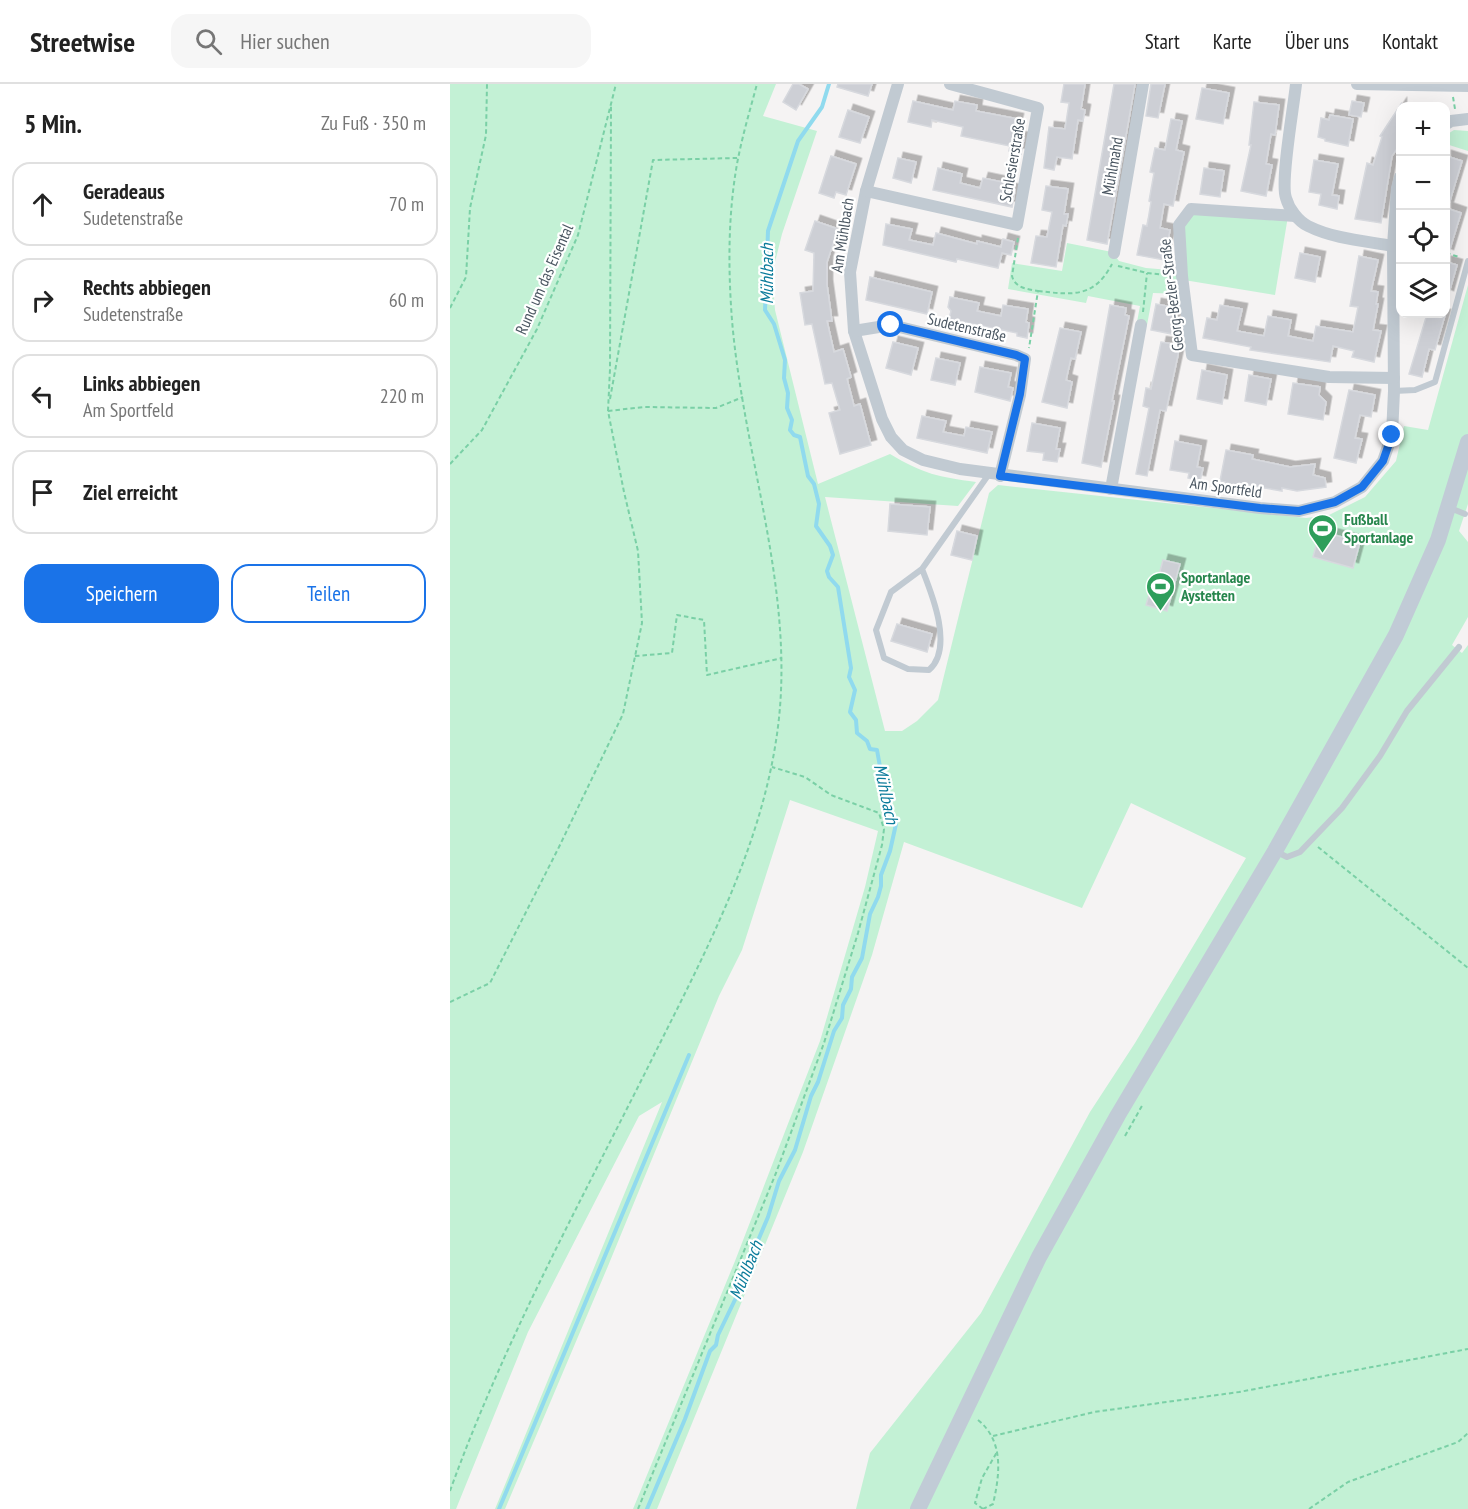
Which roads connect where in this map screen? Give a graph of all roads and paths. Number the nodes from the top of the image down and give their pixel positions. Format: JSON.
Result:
{"nodes":[{"id":1,"x":487,"y":84,"type":"edge"},
{"id":2,"x":616,"y":84,"type":"edge"},
{"id":3,"x":757,"y":84,"type":"edge"},
{"id":4,"x":898,"y":84,"type":"edge"},
{"id":5,"x":950,"y":84,"type":"edge"},
{"id":6,"x":1143,"y":84,"type":"edge"},
{"id":7,"x":1296,"y":84,"type":"edge"},
{"id":8,"x":1357,"y":84,"type":"edge"},
{"id":9,"x":1451,"y":86,"type":"junction"},
{"id":10,"x":1468,"y":86,"type":"edge"},
{"id":11,"x":611,"y":106,"type":"junction"},
{"id":12,"x":1457,"y":121,"type":"edge"},
{"id":13,"x":739,"y":158,"type":"junction"},
{"id":14,"x":866,"y":192,"type":"junction"},
{"id":15,"x":1396,"y":202,"type":"edge"},
{"id":16,"x":1295,"y":216,"type":"junction"},
{"id":17,"x":1017,"y":225,"type":"junction"},
{"id":18,"x":1393,"y":246,"type":"junction"},
{"id":19,"x":1114,"y":253,"type":"dead end"},
{"id":20,"x":1450,"y":254,"type":"edge"},
{"id":21,"x":1468,"y":260,"type":"edge"},
{"id":22,"x":1147,"y":273,"type":"junction"},
{"id":23,"x":1182,"y":276,"type":"junction"},
{"id":24,"x":1038,"y":291,"type":"junction"},
{"id":25,"x":450,"y":308,"type":"edge"},
{"id":26,"x":1141,"y":325,"type":"joint"},
{"id":27,"x":854,"y":331,"type":"junction"},
{"id":28,"x":1025,"y":359,"type":"junction"},
{"id":29,"x":1394,"y":384,"type":"junction"},
{"id":30,"x":743,"y":397,"type":"junction"},
{"id":31,"x":608,"y":411,"type":"junction"},
{"id":32,"x":1468,"y":442,"type":"edge"},
{"id":33,"x":450,"y":464,"type":"edge"},
{"id":34,"x":988,"y":474,"type":"junction"},
{"id":35,"x":1110,"y":489,"type":"junction"},
{"id":36,"x":922,"y":569,"type":"junction"},
{"id":37,"x":1459,"y":647,"type":"dead end"},
{"id":38,"x":635,"y":656,"type":"junction"},
{"id":39,"x":782,"y":658,"type":"junction"},
{"id":40,"x":771,"y":766,"type":"junction"},
{"id":41,"x":1311,"y":841,"type":"junction"},
{"id":42,"x":1275,"y":851,"type":"junction"},
{"id":43,"x":1468,"y":968,"type":"edge"},
{"id":44,"x":450,"y":1002,"type":"edge"},
{"id":45,"x":1468,"y":1349,"type":"edge"},
{"id":46,"x":963,"y":1412,"type":"junction"},
{"id":47,"x":1468,"y":1433,"type":"edge"},
{"id":48,"x":993,"y":1436,"type":"junction"},
{"id":49,"x":997,"y":1452,"type":"junction"},
{"id":50,"x":450,"y":1491,"type":"edge"},
{"id":51,"x":638,"y":1509,"type":"edge"},
{"id":52,"x":918,"y":1509,"type":"edge"},
{"id":53,"x":983,"y":1509,"type":"edge"},
{"id":54,"x":1309,"y":1509,"type":"edge"}],
"edges":[{"from":1,"to":25,"type":"path"},
{"from":2,"to":11,"type":"path","name":"Rund um das Eisental"},
{"from":3,"to":13,"type":"path"},
{"from":4,"to":14,"type":"street","name":"Am Mühlbach"},
{"from":5,"to":17,"type":"street","name":"Schlesierstraße"},
{"from":6,"to":19,"type":"street","name":"Mühlmahd"},
{"from":7,"to":16,"type":"street"},
{"from":8,"to":9,"type":"street"},
{"from":9,"to":10,"type":"street"},
{"from":9,"to":12,"type":"path"},
{"from":11,"to":31,"type":"path"},
{"from":11,"to":33,"type":"path","name":"Rund um das Eisental"},
{"from":13,"to":30,"type":"path"},
{"from":13,"to":31,"type":"path"},
{"from":14,"to":17,"type":"street","name":"Schlesierstraße"},
{"from":14,"to":27,"type":"street","name":"Am Mühlbach"},
{"from":15,"to":18,"type":"street","name":"Am Sportfeld"},
{"from":16,"to":18,"type":"street","name":"Georg-Bezler-Straße"},
{"from":16,"to":23,"type":"street","name":"Georg-Bezler-Straße"},
{"from":17,"to":24,"type":"path"},
{"from":18,"to":29,"type":"street","name":"Am Sportfeld"},
{"from":20,"to":21,"type":"path"},
{"from":21,"to":29,"type":"lane"},
{"from":22,"to":23,"type":"path"},
{"from":22,"to":24,"type":"path"},
{"from":22,"to":26,"type":"path"},
{"from":23,"to":29,"type":"street","name":"Georg-Bezler-Straße"},
{"from":24,"to":28,"type":"path"},
{"from":26,"to":35,"type":"street"},
{"from":27,"to":28,"type":"street","name":"Sudetenstraße"},
{"from":27,"to":34,"type":"street","name":"Am Mühlbach"},
{"from":28,"to":34,"type":"street"},
{"from":29,"to":35,"type":"street","name":"Am Sportfeld"},
{"from":30,"to":31,"type":"path"},
{"from":30,"to":39,"type":"path"},
{"from":31,"to":38,"type":"path"},
{"from":32,"to":42,"type":"main road"},
{"from":34,"to":35,"type":"street","name":"Am Sportfeld"},
{"from":34,"to":36,"type":"lane"},
{"from":36,"to":36,"type":"lane"},
{"from":37,"to":41,"type":"lane"},
{"from":38,"to":39,"type":"path"},
{"from":38,"to":44,"type":"path"},
{"from":39,"to":40,"type":"path"},
{"from":40,"to":50,"type":"path"},
{"from":40,"to":51,"type":"path"},
{"from":41,"to":42,"type":"lane"},
{"from":41,"to":43,"type":"path"},
{"from":42,"to":46,"type":"main road"},
{"from":45,"to":48,"type":"path"},
{"from":46,"to":48,"type":"path"},
{"from":46,"to":52,"type":"main road"},
{"from":47,"to":54,"type":"path"},
{"from":48,"to":49,"type":"path"},
{"from":49,"to":53,"type":"path"},
{"from":49,"to":53,"type":"path"}]}
